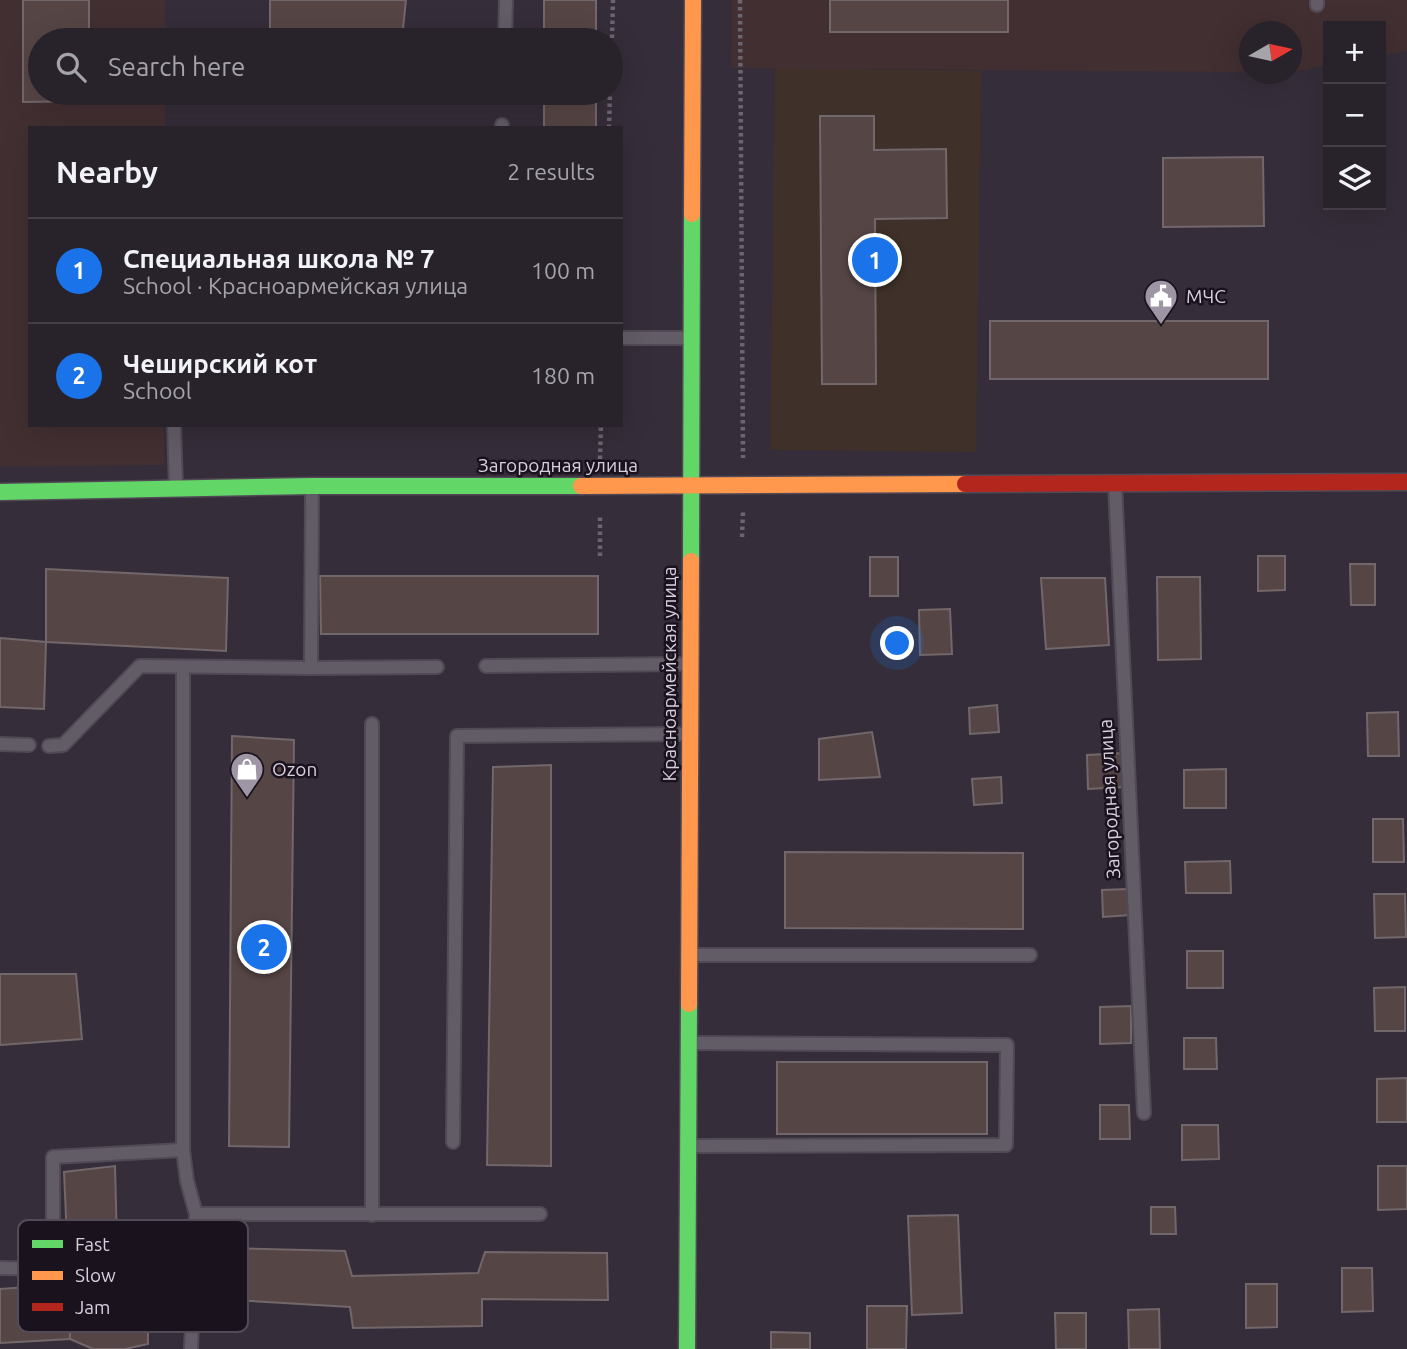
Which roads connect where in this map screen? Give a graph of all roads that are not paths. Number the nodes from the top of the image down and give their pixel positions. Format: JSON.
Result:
{"nodes":[{"id":1,"x":506,"y":0,"type":"edge"},
{"id":2,"x":693,"y":0,"type":"edge"},
{"id":3,"x":505,"y":28,"type":"edge"},
{"id":4,"x":623,"y":338,"type":"edge"},
{"id":5,"x":692,"y":338,"type":"junction"},
{"id":6,"x":174,"y":427,"type":"edge"},
{"id":7,"x":1407,"y":482,"type":"edge"},
{"id":8,"x":1115,"y":484,"type":"junction"},
{"id":9,"x":312,"y":486,"type":"junction"},
{"id":10,"x":691,"y":486,"type":"junction"},
{"id":11,"x":176,"y":488,"type":"junction"},
{"id":12,"x":0,"y":492,"type":"edge"},
{"id":13,"x":691,"y":664,"type":"junction"},
{"id":14,"x":486,"y":666,"type":"dead end"},
{"id":15,"x":183,"y":667,"type":"junction"},
{"id":16,"x":437,"y":667,"type":"dead end"},
{"id":17,"x":311,"y":668,"type":"junction"},
{"id":18,"x":372,"y":724,"type":"dead end"},
{"id":19,"x":690,"y":734,"type":"junction"},
{"id":20,"x":0,"y":744,"type":"edge"},
{"id":21,"x":29,"y":746,"type":"dead end"},
{"id":22,"x":50,"y":746,"type":"dead end"},
{"id":23,"x":688,"y":955,"type":"junction"},
{"id":24,"x":1030,"y":955,"type":"dead end"},
{"id":25,"x":688,"y":1043,"type":"junction"},
{"id":26,"x":1144,"y":1113,"type":"dead end"},
{"id":27,"x":453,"y":1142,"type":"dead end"},
{"id":28,"x":688,"y":1146,"type":"junction"},
{"id":29,"x":183,"y":1150,"type":"junction"},
{"id":30,"x":196,"y":1214,"type":"junction"},
{"id":31,"x":540,"y":1214,"type":"dead end"},
{"id":32,"x":372,"y":1215,"type":"junction"},
{"id":33,"x":53,"y":1220,"type":"edge"},
{"id":34,"x":196,"y":1220,"type":"edge"},
{"id":35,"x":0,"y":1268,"type":"edge"},
{"id":36,"x":18,"y":1268,"type":"edge"},
{"id":37,"x":687,"y":1349,"type":"edge"}],
"edges":[{"from":1,"to":3,"type":"lane"},
{"from":2,"to":5,"type":"main road","name":"Красноармейская улица"},
{"from":4,"to":5,"type":"lane"},
{"from":5,"to":10,"type":"main road","name":"Красноармейская улица"},
{"from":6,"to":11,"type":"lane"},
{"from":7,"to":8,"type":"main road","name":"Загородная улица"},
{"from":8,"to":10,"type":"main road","name":"Загородная улица"},
{"from":8,"to":26,"type":"lane","name":"Загородная улица"},
{"from":9,"to":10,"type":"main road","name":"Загородная улица"},
{"from":9,"to":11,"type":"main road","name":"Загородная улица"},
{"from":9,"to":17,"type":"lane"},
{"from":10,"to":13,"type":"main road","name":"Красноармейская улица"},
{"from":11,"to":12,"type":"main road","name":"Загородная улица"},
{"from":13,"to":14,"type":"lane"},
{"from":13,"to":19,"type":"main road","name":"Красноармейская улица"},
{"from":15,"to":17,"type":"lane"},
{"from":15,"to":22,"type":"lane"},
{"from":15,"to":29,"type":"lane"},
{"from":16,"to":17,"type":"lane"},
{"from":18,"to":32,"type":"lane"},
{"from":19,"to":23,"type":"main road","name":"Красноармейская улица"},
{"from":19,"to":27,"type":"lane"},
{"from":20,"to":21,"type":"lane"},
{"from":23,"to":24,"type":"lane"},
{"from":23,"to":25,"type":"main road","name":"Красноармейская улица"},
{"from":25,"to":28,"type":"main road","name":"Красноармейская улица"},
{"from":25,"to":28,"type":"lane"},
{"from":28,"to":37,"type":"main road","name":"Красноармейская улица"},
{"from":29,"to":30,"type":"lane"},
{"from":29,"to":33,"type":"lane"},
{"from":30,"to":32,"type":"lane"},
{"from":30,"to":34,"type":"lane"},
{"from":31,"to":32,"type":"lane"},
{"from":35,"to":36,"type":"lane"}]}
